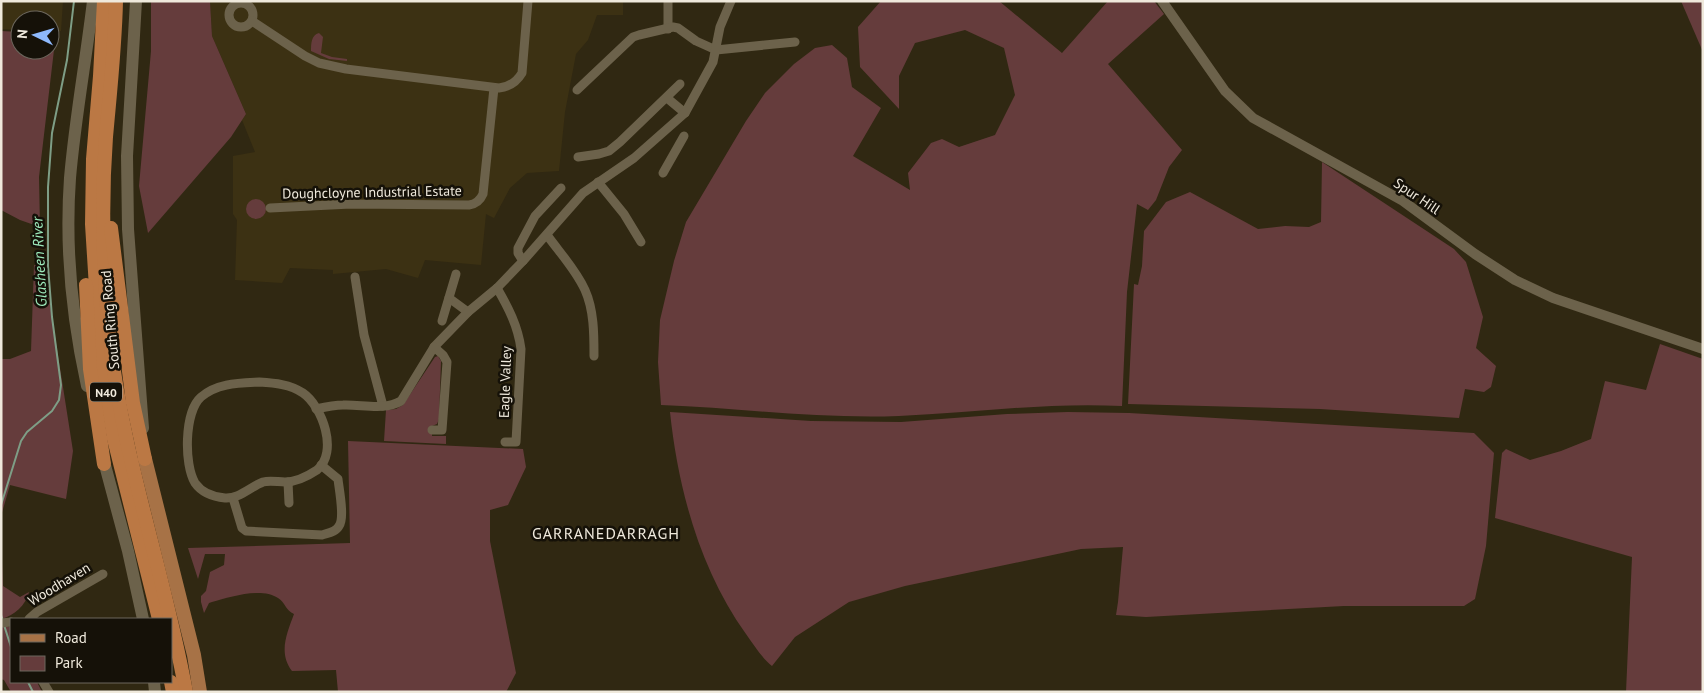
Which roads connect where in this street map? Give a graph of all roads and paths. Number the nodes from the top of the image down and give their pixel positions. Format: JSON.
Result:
{"nodes":[{"id":1,"x":93,"y":1,"type":"edge"},
{"id":2,"x":104,"y":1,"type":"edge"},
{"id":3,"x":116,"y":1,"type":"edge"},
{"id":4,"x":136,"y":1,"type":"edge"},
{"id":5,"x":528,"y":1,"type":"edge"},
{"id":6,"x":668,"y":1,"type":"edge"},
{"id":7,"x":731,"y":1,"type":"edge"},
{"id":8,"x":1162,"y":1,"type":"edge"},
{"id":9,"x":252,"y":21,"type":"dead end"},
{"id":10,"x":668,"y":28,"type":"junction"},
{"id":11,"x":795,"y":42,"type":"dead end"},
{"id":12,"x":716,"y":50,"type":"junction"},
{"id":13,"x":680,"y":84,"type":"dead end"},
{"id":14,"x":494,"y":88,"type":"junction"},
{"id":15,"x":577,"y":90,"type":"dead end"},
{"id":16,"x":667,"y":98,"type":"junction"},
{"id":17,"x":685,"y":113,"type":"junction"},
{"id":18,"x":666,"y":131,"type":"junction"},
{"id":19,"x":106,"y":137,"type":"junction"},
{"id":20,"x":578,"y":157,"type":"dead end"},
{"id":21,"x":93,"y":159,"type":"junction"},
{"id":22,"x":663,"y":172,"type":"dead end"},
{"id":23,"x":598,"y":182,"type":"junction"},
{"id":24,"x":561,"y":188,"type":"dead end"},
{"id":25,"x":270,"y":208,"type":"dead end"},
{"id":26,"x":547,"y":235,"type":"junction"},
{"id":27,"x":641,"y":242,"type":"dead end"},
{"id":28,"x":523,"y":262,"type":"junction"},
{"id":29,"x":456,"y":274,"type":"dead end"},
{"id":30,"x":355,"y":277,"type":"dead end"},
{"id":31,"x":497,"y":288,"type":"junction"},
{"id":32,"x":449,"y":298,"type":"junction"},
{"id":33,"x":468,"y":312,"type":"junction"},
{"id":34,"x":442,"y":321,"type":"dead end"},
{"id":35,"x":434,"y":347,"type":"junction"},
{"id":36,"x":1703,"y":348,"type":"edge"},
{"id":37,"x":594,"y":356,"type":"dead end"},
{"id":38,"x":383,"y":406,"type":"junction"},
{"id":39,"x":316,"y":409,"type":"junction"},
{"id":40,"x":432,"y":430,"type":"dead end"},
{"id":41,"x":505,"y":442,"type":"dead end"},
{"id":42,"x":146,"y":459,"type":"junction"},
{"id":43,"x":104,"y":464,"type":"junction"},
{"id":44,"x":322,"y":465,"type":"junction"},
{"id":45,"x":288,"y":482,"type":"junction"},
{"id":46,"x":232,"y":498,"type":"junction"},
{"id":47,"x":289,"y":503,"type":"dead end"},
{"id":48,"x":103,"y":574,"type":"dead end"},
{"id":49,"x":30,"y":618,"type":"edge"},
{"id":50,"x":143,"y":618,"type":"edge"},
{"id":51,"x":159,"y":618,"type":"edge"},
{"id":52,"x":171,"y":618,"type":"edge"},
{"id":53,"x":172,"y":623,"type":"edge"},
{"id":54,"x":186,"y":692,"type":"edge"},
{"id":55,"x":200,"y":692,"type":"edge"}],
"edges":[{"from":1,"to":43,"type":"main road"},
{"from":2,"to":21,"type":"highway","name":"South Ring Road","number":"N40"},
{"from":3,"to":19,"type":"highway","name":"South Ring Road","number":"N40"},
{"from":4,"to":42,"type":"main road"},
{"from":5,"to":14,"type":"street"},
{"from":6,"to":10,"type":"street"},
{"from":7,"to":12,"type":"street"},
{"from":8,"to":36,"type":"street","name":"Spur Hill"},
{"from":9,"to":14,"type":"street"},
{"from":10,"to":12,"type":"street"},
{"from":10,"to":15,"type":"street"},
{"from":11,"to":12,"type":"street"},
{"from":12,"to":17,"type":"street"},
{"from":13,"to":16,"type":"street"},
{"from":14,"to":25,"type":"street","name":"Doughcloyne Industrial Estate"},
{"from":16,"to":17,"type":"street"},
{"from":16,"to":20,"type":"street"},
{"from":17,"to":18,"type":"street"},
{"from":18,"to":22,"type":"street"},
{"from":18,"to":23,"type":"street"},
{"from":19,"to":42,"type":"highway"},
{"from":19,"to":52,"type":"highway","name":"South Ring Road","number":"N40"},
{"from":21,"to":43,"type":"highway"},
{"from":21,"to":51,"type":"highway","name":"South Ring Road","number":"N40"},
{"from":23,"to":26,"type":"street"},
{"from":23,"to":27,"type":"street"},
{"from":24,"to":28,"type":"street"},
{"from":26,"to":28,"type":"street"},
{"from":26,"to":37,"type":"street"},
{"from":28,"to":31,"type":"street"},
{"from":29,"to":32,"type":"street"},
{"from":30,"to":38,"type":"street"},
{"from":31,"to":33,"type":"street"},
{"from":31,"to":41,"type":"street","name":"Eagle Valley"},
{"from":32,"to":33,"type":"street"},
{"from":32,"to":34,"type":"street"},
{"from":33,"to":35,"type":"street"},
{"from":35,"to":38,"type":"street"},
{"from":35,"to":40,"type":"street"},
{"from":38,"to":39,"type":"street"},
{"from":39,"to":44,"type":"street"},
{"from":39,"to":46,"type":"street"},
{"from":42,"to":55,"type":"main road"},
{"from":43,"to":50,"type":"main road"},
{"from":44,"to":45,"type":"street"},
{"from":44,"to":46,"type":"street"},
{"from":45,"to":46,"type":"street"},
{"from":45,"to":47,"type":"street"},
{"from":48,"to":49,"type":"street","name":"Woodhaven"},
{"from":53,"to":54,"type":"highway","name":"South Ring Road","number":"N40"}]}
